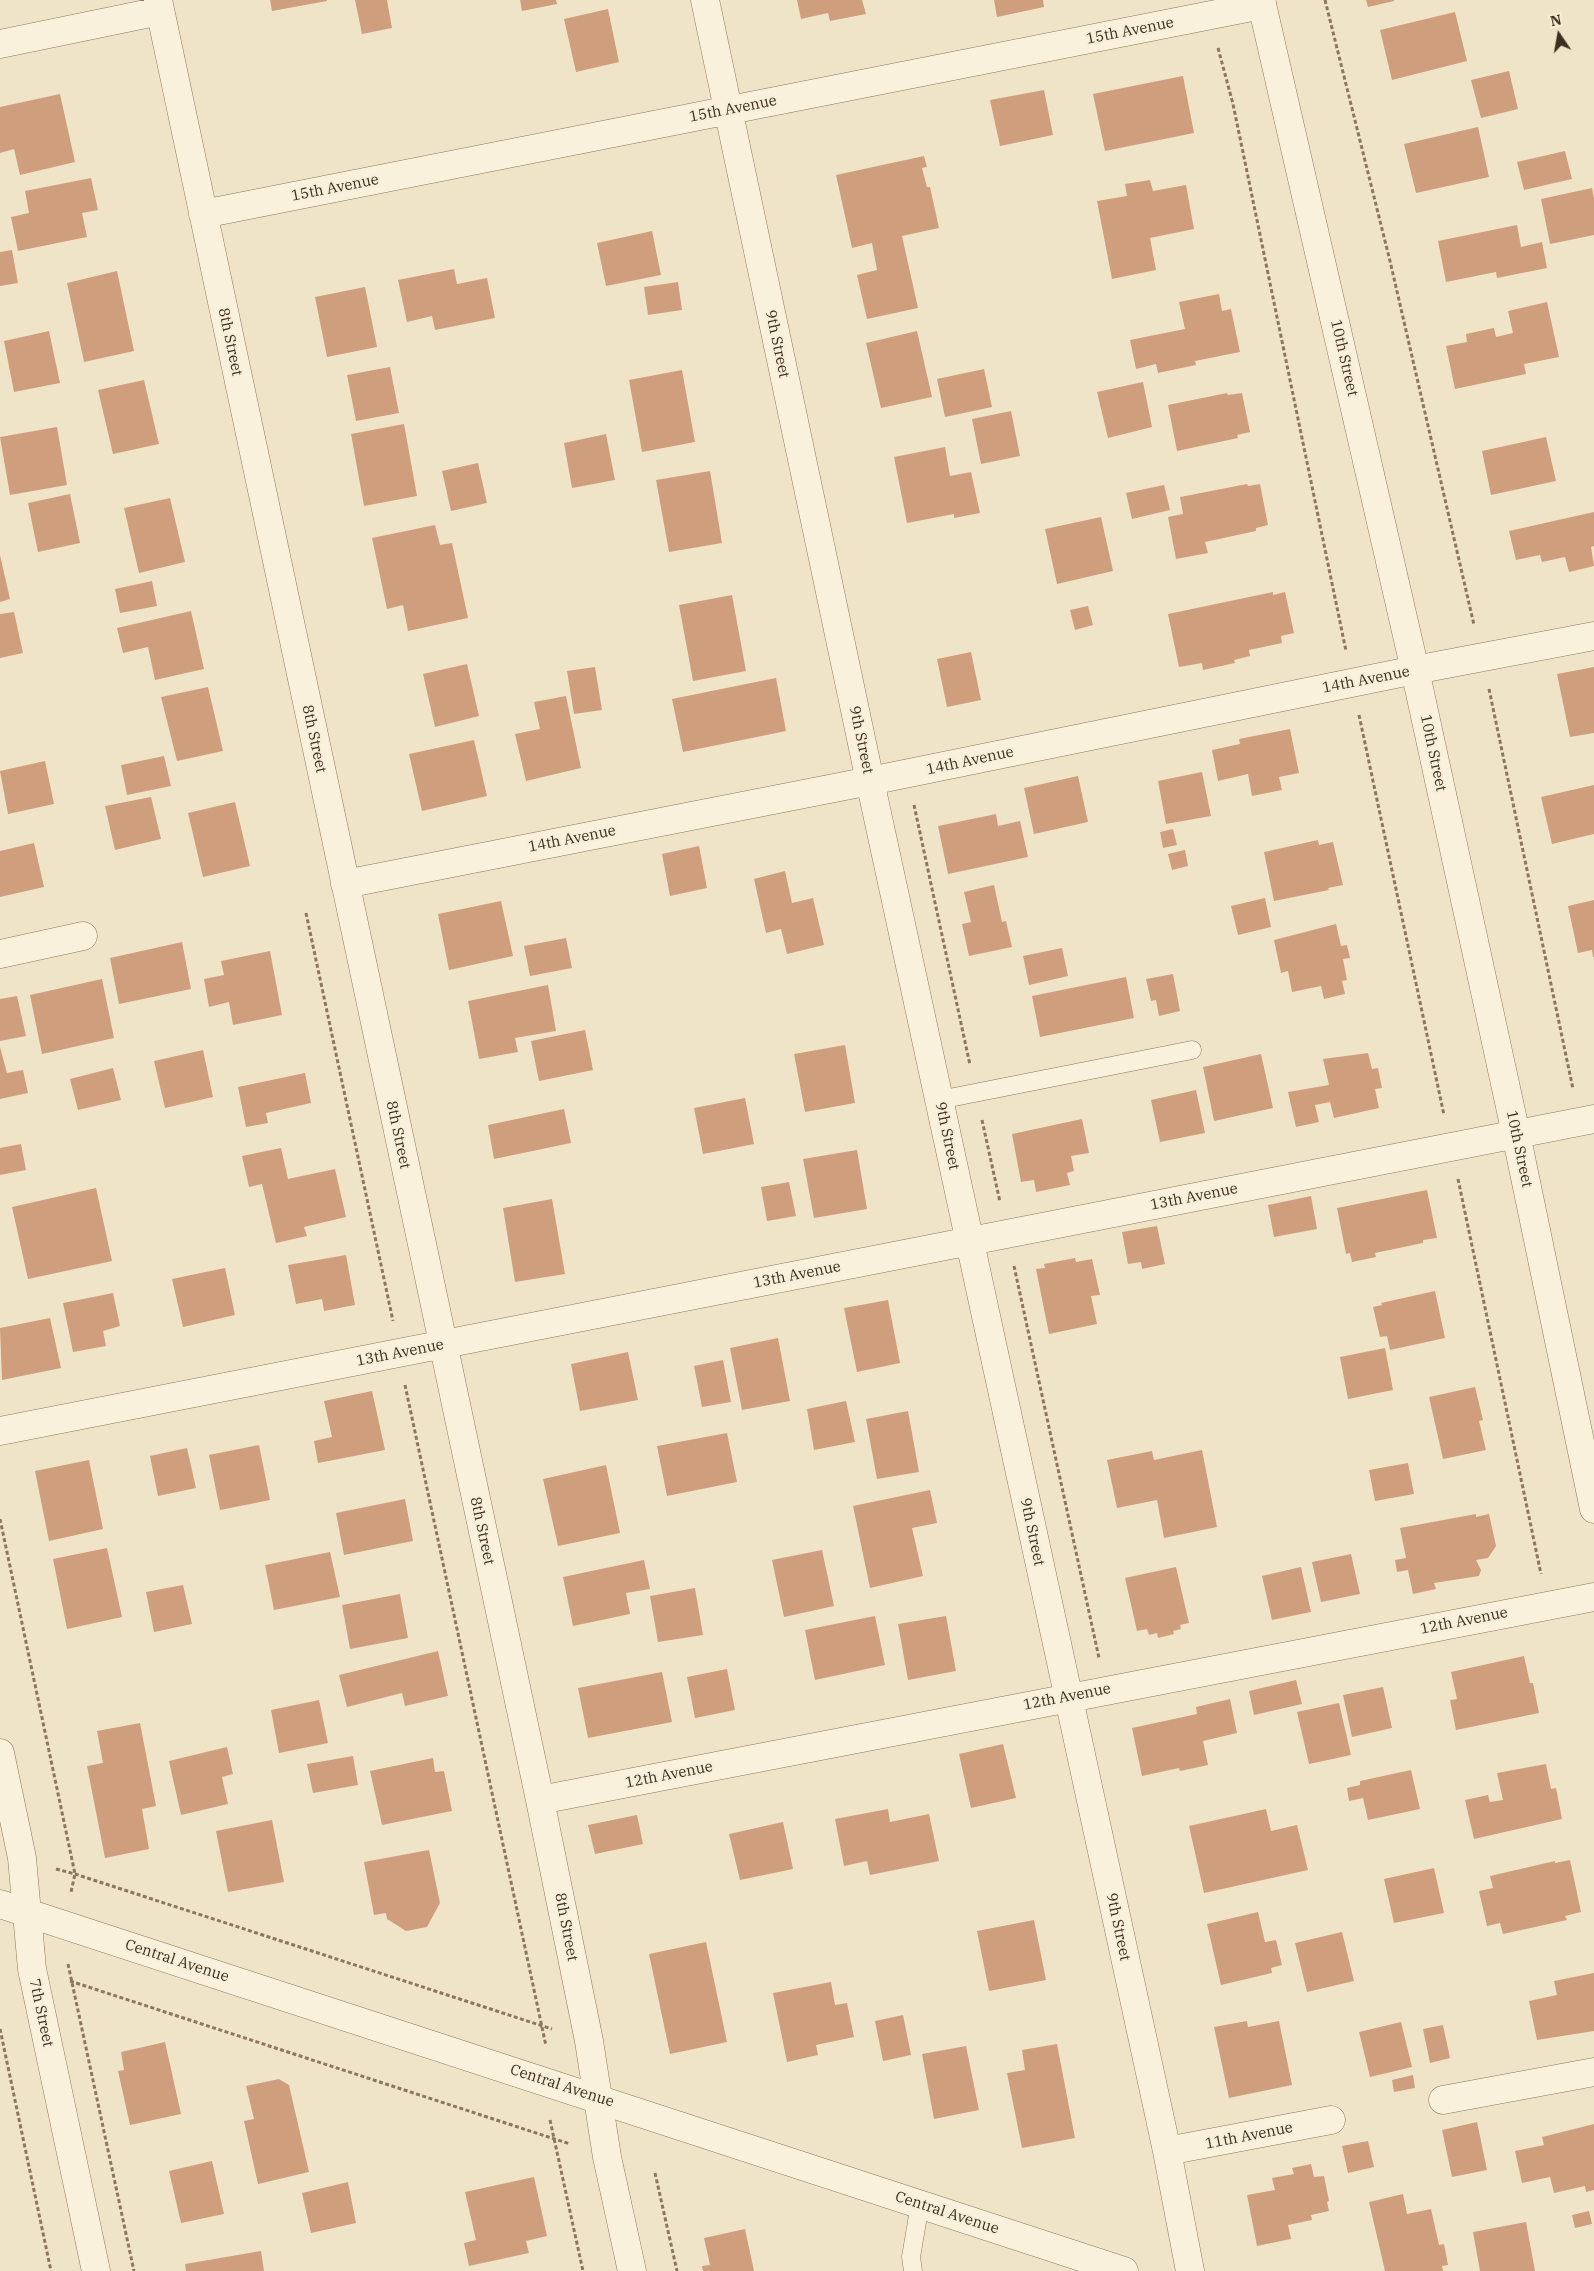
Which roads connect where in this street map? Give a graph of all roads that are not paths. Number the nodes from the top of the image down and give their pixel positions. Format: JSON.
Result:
{"nodes":[{"id":1,"x":705,"y":0,"type":"edge"},
{"id":2,"x":1262,"y":2,"type":"edge"},
{"id":3,"x":159,"y":6,"type":"edge"},
{"id":4,"x":0,"y":44,"type":"edge"},
{"id":5,"x":728,"y":110,"type":"junction"},
{"id":6,"x":203,"y":214,"type":"junction"},
{"id":7,"x":1594,"y":636,"type":"edge"},
{"id":8,"x":1415,"y":670,"type":"junction"},
{"id":9,"x":870,"y":781,"type":"junction"},
{"id":10,"x":345,"y":884,"type":"junction"},
{"id":11,"x":83,"y":936,"type":"dead end"},
{"id":12,"x":0,"y":954,"type":"edge"},
{"id":13,"x":1192,"y":1050,"type":"dead end"},
{"id":14,"x":939,"y":1100,"type":"junction"},
{"id":15,"x":1594,"y":1119,"type":"edge"},
{"id":16,"x":1516,"y":1134,"type":"junction"},
{"id":17,"x":969,"y":1241,"type":"junction"},
{"id":18,"x":442,"y":1344,"type":"junction"},
{"id":19,"x":0,"y":1431,"type":"edge"},
{"id":20,"x":1594,"y":1509,"type":"edge"},
{"id":21,"x":1594,"y":1597,"type":"edge"},
{"id":22,"x":1068,"y":1697,"type":"junction"},
{"id":23,"x":0,"y":1753,"type":"edge"},
{"id":24,"x":540,"y":1800,"type":"junction"},
{"id":25,"x":0,"y":1904,"type":"edge"},
{"id":26,"x":28,"y":1913,"type":"junction"},
{"id":27,"x":1594,"y":2072,"type":"edge"},
{"id":28,"x":598,"y":2098,"type":"junction"},
{"id":29,"x":1443,"y":2100,"type":"dead end"},
{"id":30,"x":1330,"y":2120,"type":"dead end"},
{"id":31,"x":1167,"y":2151,"type":"junction"},
{"id":32,"x":920,"y":2204,"type":"junction"},
{"id":33,"x":96,"y":2271,"type":"edge"},
{"id":34,"x":632,"y":2271,"type":"edge"},
{"id":35,"x":913,"y":2271,"type":"edge"},
{"id":36,"x":1124,"y":2271,"type":"edge"},
{"id":37,"x":1190,"y":2271,"type":"edge"}],
"edges":[{"from":1,"to":5,"type":"street","name":"9th Street"},
{"from":2,"to":5,"type":"street","name":"15th Avenue"},
{"from":2,"to":8,"type":"street","name":"10th Street"},
{"from":3,"to":4,"type":"street"},
{"from":3,"to":6,"type":"street","name":"8th Street"},
{"from":5,"to":6,"type":"street","name":"15th Avenue"},
{"from":5,"to":9,"type":"street","name":"9th Street"},
{"from":6,"to":10,"type":"street","name":"8th Street"},
{"from":7,"to":8,"type":"street","name":"14th Avenue"},
{"from":8,"to":9,"type":"street","name":"14th Avenue"},
{"from":8,"to":16,"type":"street","name":"10th Street"},
{"from":9,"to":10,"type":"street","name":"14th Avenue"},
{"from":9,"to":14,"type":"street","name":"9th Street"},
{"from":10,"to":18,"type":"street","name":"8th Street"},
{"from":11,"to":12,"type":"street"},
{"from":13,"to":14,"type":"lane"},
{"from":14,"to":17,"type":"street","name":"9th Street"},
{"from":15,"to":16,"type":"street","name":"13th Avenue"},
{"from":16,"to":17,"type":"street","name":"13th Avenue"},
{"from":16,"to":20,"type":"street","name":"10th Street"},
{"from":17,"to":18,"type":"street","name":"13th Avenue"},
{"from":17,"to":22,"type":"street","name":"9th Street"},
{"from":18,"to":19,"type":"street","name":"13th Avenue"},
{"from":18,"to":24,"type":"street","name":"8th Street"},
{"from":21,"to":22,"type":"street","name":"12th Avenue"},
{"from":22,"to":24,"type":"street","name":"12th Avenue"},
{"from":22,"to":31,"type":"street","name":"9th Street"},
{"from":23,"to":26,"type":"street","name":"7th Street"},
{"from":24,"to":28,"type":"street","name":"8th Street"},
{"from":25,"to":26,"type":"street","name":"Central Avenue"},
{"from":26,"to":28,"type":"street","name":"Central Avenue"},
{"from":26,"to":33,"type":"street","name":"7th Street"},
{"from":27,"to":29,"type":"street"},
{"from":28,"to":32,"type":"street","name":"Central Avenue"},
{"from":28,"to":34,"type":"street","name":"8th Street"},
{"from":30,"to":31,"type":"street","name":"11th Avenue"},
{"from":31,"to":37,"type":"street","name":"9th Street"},
{"from":32,"to":35,"type":"lane"},
{"from":32,"to":36,"type":"street","name":"Central Avenue"}]}
